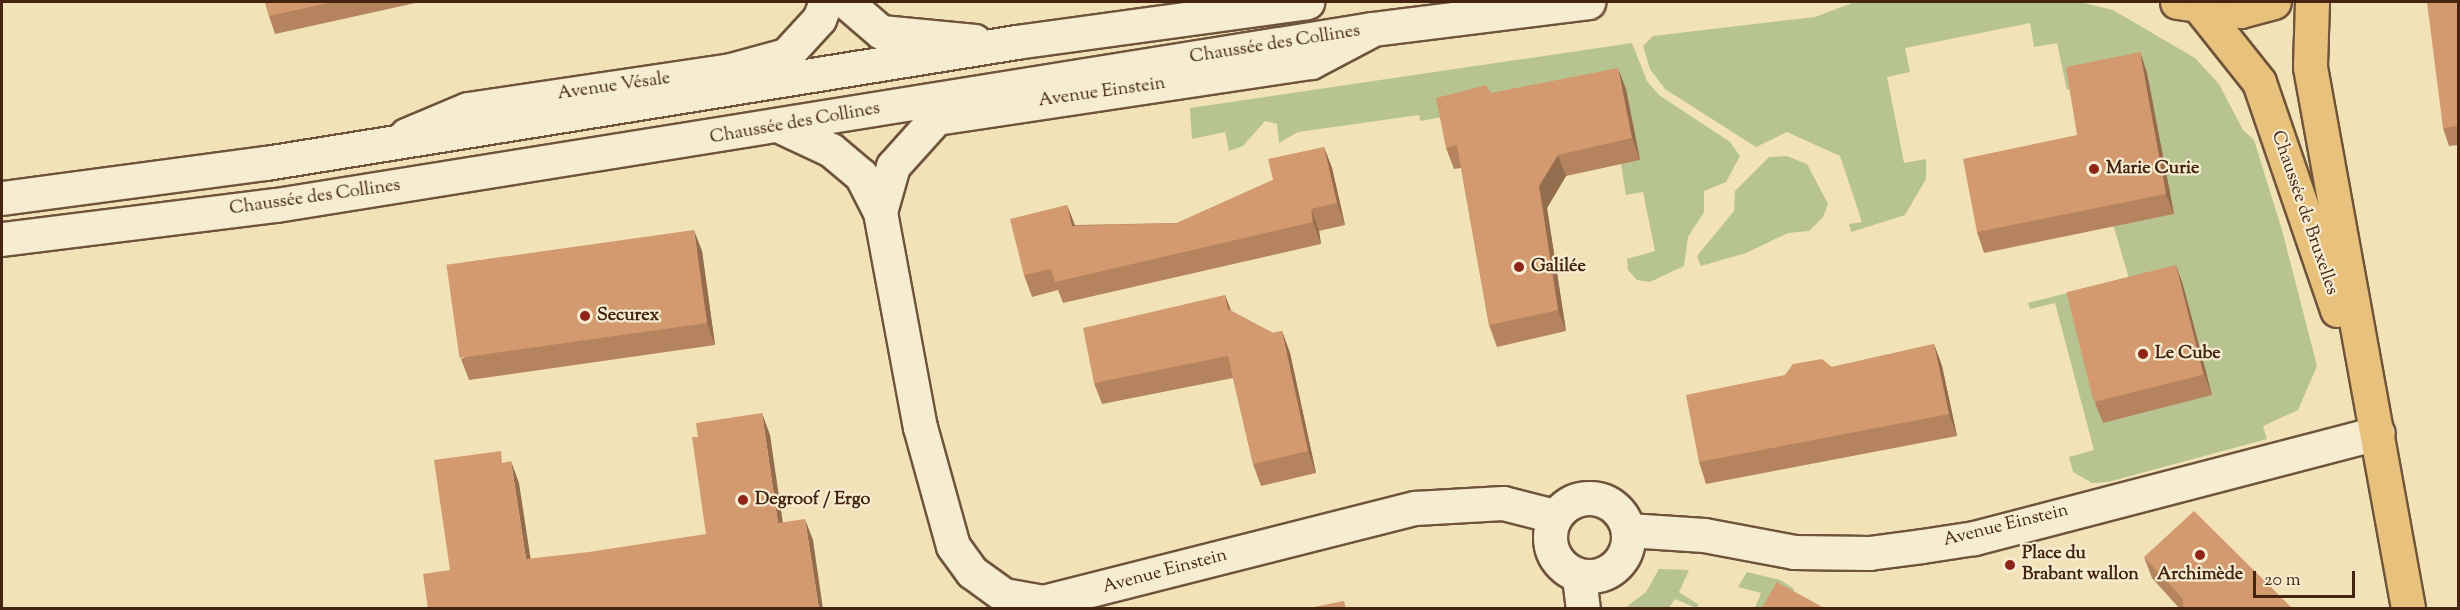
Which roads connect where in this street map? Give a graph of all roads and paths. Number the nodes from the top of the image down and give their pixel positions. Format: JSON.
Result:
{"nodes":[{"id":1,"x":826,"y":2,"type":"edge"},
{"id":2,"x":846,"y":2,"type":"edge"},
{"id":3,"x":1307,"y":2,"type":"edge"},
{"id":4,"x":1588,"y":2,"type":"edge"},
{"id":5,"x":2274,"y":2,"type":"edge"},
{"id":6,"x":2312,"y":2,"type":"edge"},
{"id":7,"x":2189,"y":5,"type":"edge"},
{"id":8,"x":1372,"y":29,"type":"junction"},
{"id":9,"x":1016,"y":42,"type":"junction"},
{"id":10,"x":783,"y":128,"type":"junction"},
{"id":11,"x":380,"y":146,"type":"junction"},
{"id":12,"x":2,"y":198,"type":"edge"},
{"id":13,"x":880,"y":212,"type":"junction"},
{"id":14,"x":2,"y":239,"type":"edge"},
{"id":15,"x":2378,"y":433,"type":"junction"},
{"id":16,"x":1554,"y":516,"type":"junction"},
{"id":17,"x":1628,"y":530,"type":"junction"},
{"id":18,"x":1579,"y":577,"type":"junction"},
{"id":19,"x":1583,"y":609,"type":"edge"},
{"id":20,"x":2409,"y":609,"type":"edge"}],
"edges":[{"from":1,"to":11,"type":"street","name":"Avenue Vésale"},
{"from":2,"to":9,"type":"street"},
{"from":3,"to":9,"type":"street"},
{"from":4,"to":8,"type":"street","name":"Chaussée des Collines"},
{"from":5,"to":7,"type":"main road","name":"Chaussée de Bruxelles"},
{"from":6,"to":15,"type":"main road","name":"Chaussée de Bruxelles"},
{"from":7,"to":15,"type":"main road","name":"Chaussée de Bruxelles"},
{"from":8,"to":10,"type":"street","name":"Chaussée des Collines"},
{"from":8,"to":13,"type":"street","name":"Avenue Einstein"},
{"from":9,"to":11,"type":"street"},
{"from":10,"to":13,"type":"street","name":"Avenue Einstein"},
{"from":10,"to":14,"type":"street","name":"Chaussée des Collines"},
{"from":11,"to":12,"type":"street"},
{"from":13,"to":16,"type":"street","name":"Avenue Einstein"},
{"from":15,"to":17,"type":"street","name":"Avenue Einstein"},
{"from":15,"to":20,"type":"main road","name":"Chaussée de Bruxelles"},
{"from":16,"to":17,"type":"street"},
{"from":16,"to":18,"type":"street"},
{"from":17,"to":18,"type":"street"},
{"from":18,"to":19,"type":"street"}]}
